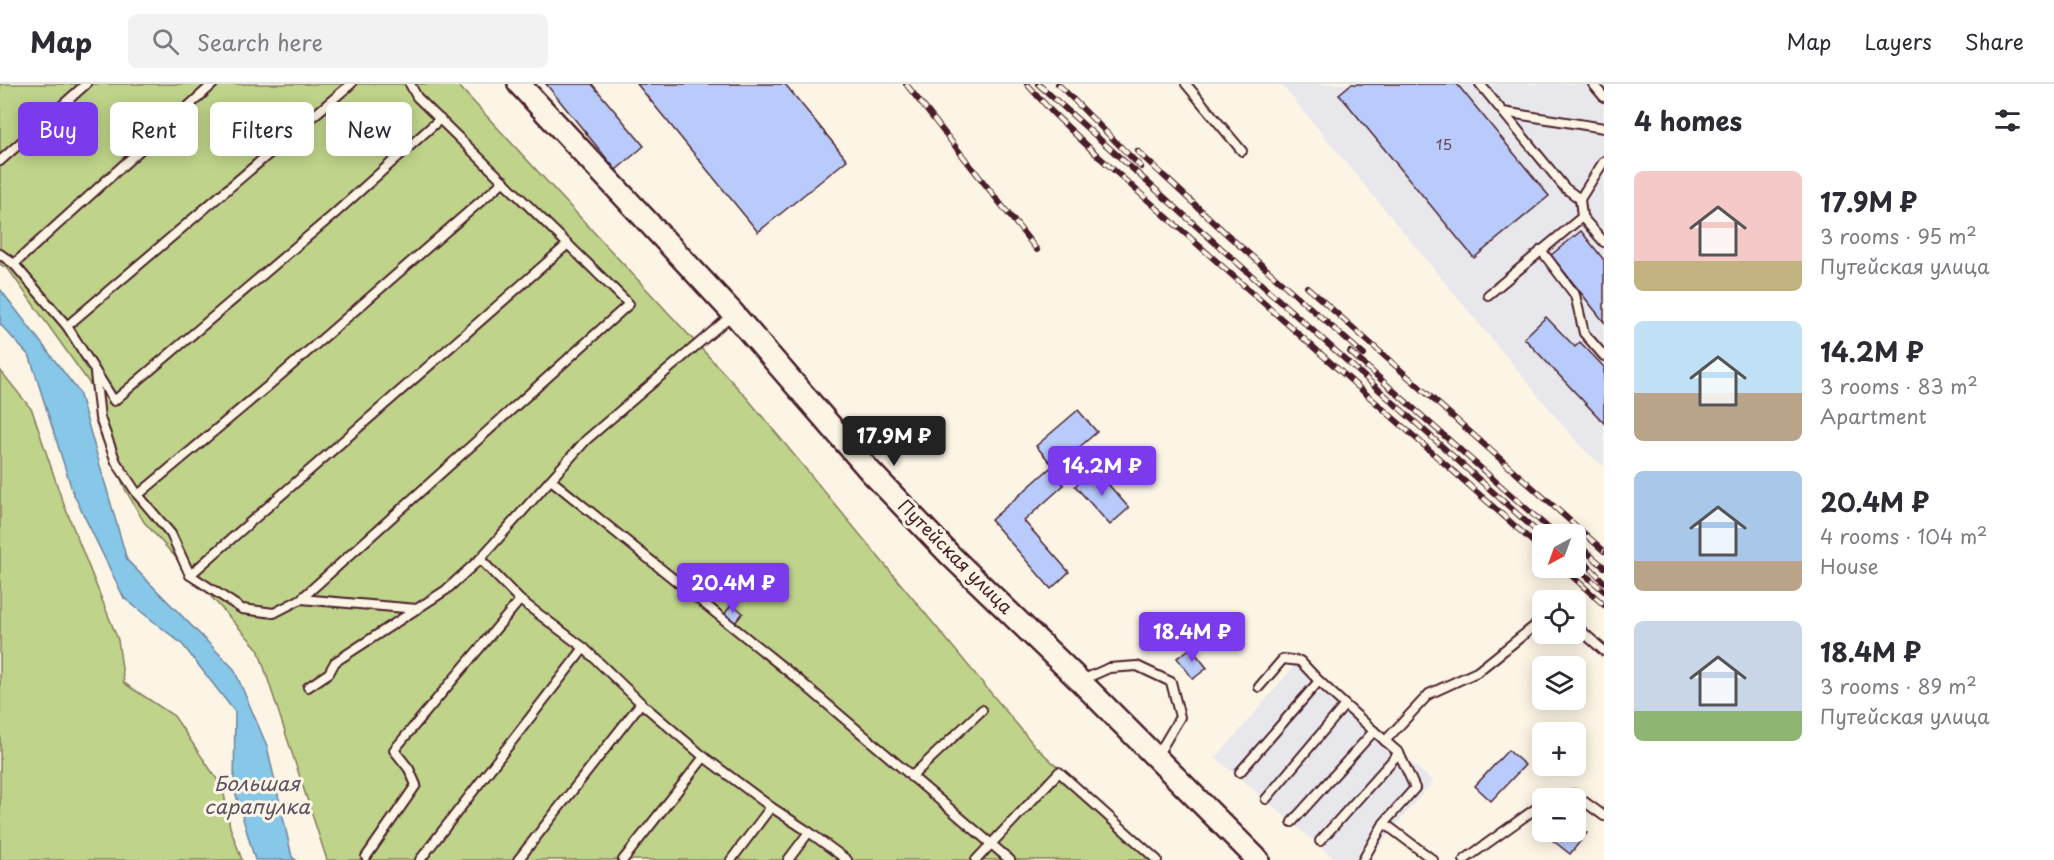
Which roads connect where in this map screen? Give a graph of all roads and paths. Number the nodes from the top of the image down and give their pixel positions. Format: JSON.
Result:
{"nodes":[{"id":1,"x":86,"y":84,"type":"edge"},
{"id":2,"x":213,"y":84,"type":"edge"},
{"id":3,"x":351,"y":84,"type":"edge"},
{"id":4,"x":410,"y":84,"type":"edge"},
{"id":5,"x":519,"y":84,"type":"edge"},
{"id":6,"x":1186,"y":84,"type":"edge"},
{"id":7,"x":1480,"y":84,"type":"edge"},
{"id":8,"x":1593,"y":84,"type":"edge"},
{"id":9,"x":1604,"y":97,"type":"edge"},
{"id":10,"x":1503,"y":112,"type":"junction"},
{"id":11,"x":440,"y":119,"type":"junction"},
{"id":12,"x":1604,"y":129,"type":"edge"},
{"id":13,"x":1242,"y":151,"type":"dead end"},
{"id":14,"x":0,"y":161,"type":"edge"},
{"id":15,"x":1604,"y":161,"type":"edge"},
{"id":16,"x":504,"y":181,"type":"junction"},
{"id":17,"x":1580,"y":199,"type":"junction"},
{"id":18,"x":1582,"y":217,"type":"junction"},
{"id":19,"x":1604,"y":242,"type":"edge"},
{"id":20,"x":568,"y":244,"type":"junction"},
{"id":21,"x":1541,"y":250,"type":"junction"},
{"id":22,"x":0,"y":254,"type":"edge"},
{"id":23,"x":14,"y":264,"type":"junction"},
{"id":24,"x":1488,"y":295,"type":"dead end"},
{"id":25,"x":733,"y":313,"type":"junction"},
{"id":26,"x":67,"y":326,"type":"junction"},
{"id":27,"x":1604,"y":356,"type":"edge"},
{"id":28,"x":95,"y":371,"type":"junction"},
{"id":29,"x":551,"y":480,"type":"junction"},
{"id":30,"x":138,"y":495,"type":"junction"},
{"id":31,"x":480,"y":559,"type":"junction"},
{"id":32,"x":190,"y":575,"type":"junction"},
{"id":33,"x":301,"y":599,"type":"junction"},
{"id":34,"x":520,"y":600,"type":"junction"},
{"id":35,"x":417,"y":609,"type":"junction"},
{"id":36,"x":1532,"y":628,"type":"edge"},
{"id":37,"x":1586,"y":635,"type":"edge"},
{"id":38,"x":585,"y":648,"type":"junction"},
{"id":39,"x":1604,"y":651,"type":"edge"},
{"id":40,"x":1080,"y":681,"type":"junction"},
{"id":41,"x":1319,"y":681,"type":"junction"},
{"id":42,"x":308,"y":687,"type":"dead end"},
{"id":43,"x":1259,"y":687,"type":"dead end"},
{"id":44,"x":641,"y":703,"type":"junction"},
{"id":45,"x":1345,"y":705,"type":"junction"},
{"id":46,"x":982,"y":710,"type":"dead end"},
{"id":47,"x":1374,"y":731,"type":"junction"},
{"id":48,"x":1385,"y":741,"type":"junction"},
{"id":49,"x":1399,"y":753,"type":"junction"},
{"id":50,"x":704,"y":757,"type":"junction"},
{"id":51,"x":1156,"y":758,"type":"junction"},
{"id":52,"x":1240,"y":772,"type":"dead end"},
{"id":53,"x":911,"y":777,"type":"junction"},
{"id":54,"x":1266,"y":799,"type":"dead end"},
{"id":55,"x":1586,"y":803,"type":"edge"},
{"id":56,"x":771,"y":807,"type":"junction"},
{"id":57,"x":1532,"y":811,"type":"edge"},
{"id":58,"x":1604,"y":816,"type":"edge"},
{"id":59,"x":1292,"y":822,"type":"dead end"},
{"id":60,"x":1383,"y":823,"type":"junction"},
{"id":61,"x":809,"y":832,"type":"junction"},
{"id":62,"x":1320,"y":841,"type":"dead end"},
{"id":63,"x":990,"y":845,"type":"junction"},
{"id":64,"x":366,"y":856,"type":"dead end"},
{"id":65,"x":420,"y":860,"type":"edge"},
{"id":66,"x":518,"y":860,"type":"edge"},
{"id":67,"x":623,"y":860,"type":"edge"},
{"id":68,"x":731,"y":860,"type":"edge"},
{"id":69,"x":788,"y":860,"type":"edge"},
{"id":70,"x":847,"y":860,"type":"edge"},
{"id":71,"x":976,"y":860,"type":"edge"},
{"id":72,"x":1010,"y":860,"type":"edge"},
{"id":73,"x":1157,"y":860,"type":"edge"},
{"id":74,"x":1258,"y":860,"type":"edge"},
{"id":75,"x":1362,"y":860,"type":"edge"},
{"id":76,"x":1433,"y":860,"type":"edge"},
{"id":77,"x":1464,"y":860,"type":"edge"}],
"edges":[{"from":1,"to":14,"type":"lane"},
{"from":2,"to":23,"type":"lane"},
{"from":3,"to":26,"type":"lane"},
{"from":4,"to":11,"type":"lane"},
{"from":5,"to":25,"type":"main road","name":"Путейская улица"},
{"from":6,"to":13,"type":"lane"},
{"from":7,"to":10,"type":"lane"},
{"from":8,"to":9,"type":"lane"},
{"from":10,"to":12,"type":"lane"},
{"from":10,"to":17,"type":"lane"},
{"from":11,"to":16,"type":"lane"},
{"from":11,"to":28,"type":"lane"},
{"from":15,"to":17,"type":"lane"},
{"from":16,"to":20,"type":"lane"},
{"from":16,"to":30,"type":"lane"},
{"from":17,"to":18,"type":"lane"},
{"from":18,"to":19,"type":"lane"},
{"from":18,"to":21,"type":"lane"},
{"from":20,"to":32,"type":"lane"},
{"from":20,"to":33,"type":"lane"},
{"from":21,"to":24,"type":"lane"},
{"from":21,"to":27,"type":"lane"},
{"from":22,"to":23,"type":"lane"},
{"from":23,"to":26,"type":"lane"},
{"from":25,"to":29,"type":"lane"},
{"from":25,"to":40,"type":"main road","name":"Путейская улица"},
{"from":26,"to":28,"type":"lane"},
{"from":28,"to":30,"type":"lane"},
{"from":29,"to":31,"type":"lane"},
{"from":29,"to":53,"type":"lane"},
{"from":30,"to":32,"type":"lane"},
{"from":31,"to":34,"type":"lane"},
{"from":31,"to":35,"type":"lane"},
{"from":32,"to":33,"type":"lane"},
{"from":33,"to":35,"type":"lane"},
{"from":34,"to":38,"type":"lane"},
{"from":34,"to":64,"type":"lane"},
{"from":35,"to":42,"type":"lane"},
{"from":36,"to":48,"type":"lane"},
{"from":37,"to":39,"type":"lane"},
{"from":38,"to":44,"type":"lane"},
{"from":38,"to":65,"type":"lane"},
{"from":40,"to":51,"type":"main road","name":"Путейская улица"},
{"from":40,"to":51,"type":"lane"},
{"from":41,"to":43,"type":"lane"},
{"from":41,"to":45,"type":"lane"},
{"from":41,"to":52,"type":"lane"},
{"from":44,"to":50,"type":"lane"},
{"from":44,"to":66,"type":"lane"},
{"from":45,"to":47,"type":"lane"},
{"from":45,"to":54,"type":"lane"},
{"from":46,"to":53,"type":"lane"},
{"from":47,"to":48,"type":"lane"},
{"from":47,"to":59,"type":"lane"},
{"from":48,"to":49,"type":"lane"},
{"from":49,"to":60,"type":"lane"},
{"from":49,"to":62,"type":"lane"},
{"from":50,"to":56,"type":"lane"},
{"from":50,"to":67,"type":"lane"},
{"from":51,"to":74,"type":"main road","name":"Путейская улица"},
{"from":53,"to":63,"type":"lane"},
{"from":55,"to":58,"type":"lane"},
{"from":56,"to":61,"type":"lane"},
{"from":56,"to":68,"type":"lane"},
{"from":57,"to":77,"type":"lane"},
{"from":60,"to":75,"type":"lane"},
{"from":60,"to":76,"type":"lane"},
{"from":61,"to":69,"type":"lane"},
{"from":61,"to":70,"type":"lane"},
{"from":63,"to":71,"type":"lane"},
{"from":63,"to":72,"type":"lane"},
{"from":63,"to":73,"type":"lane"}]}
